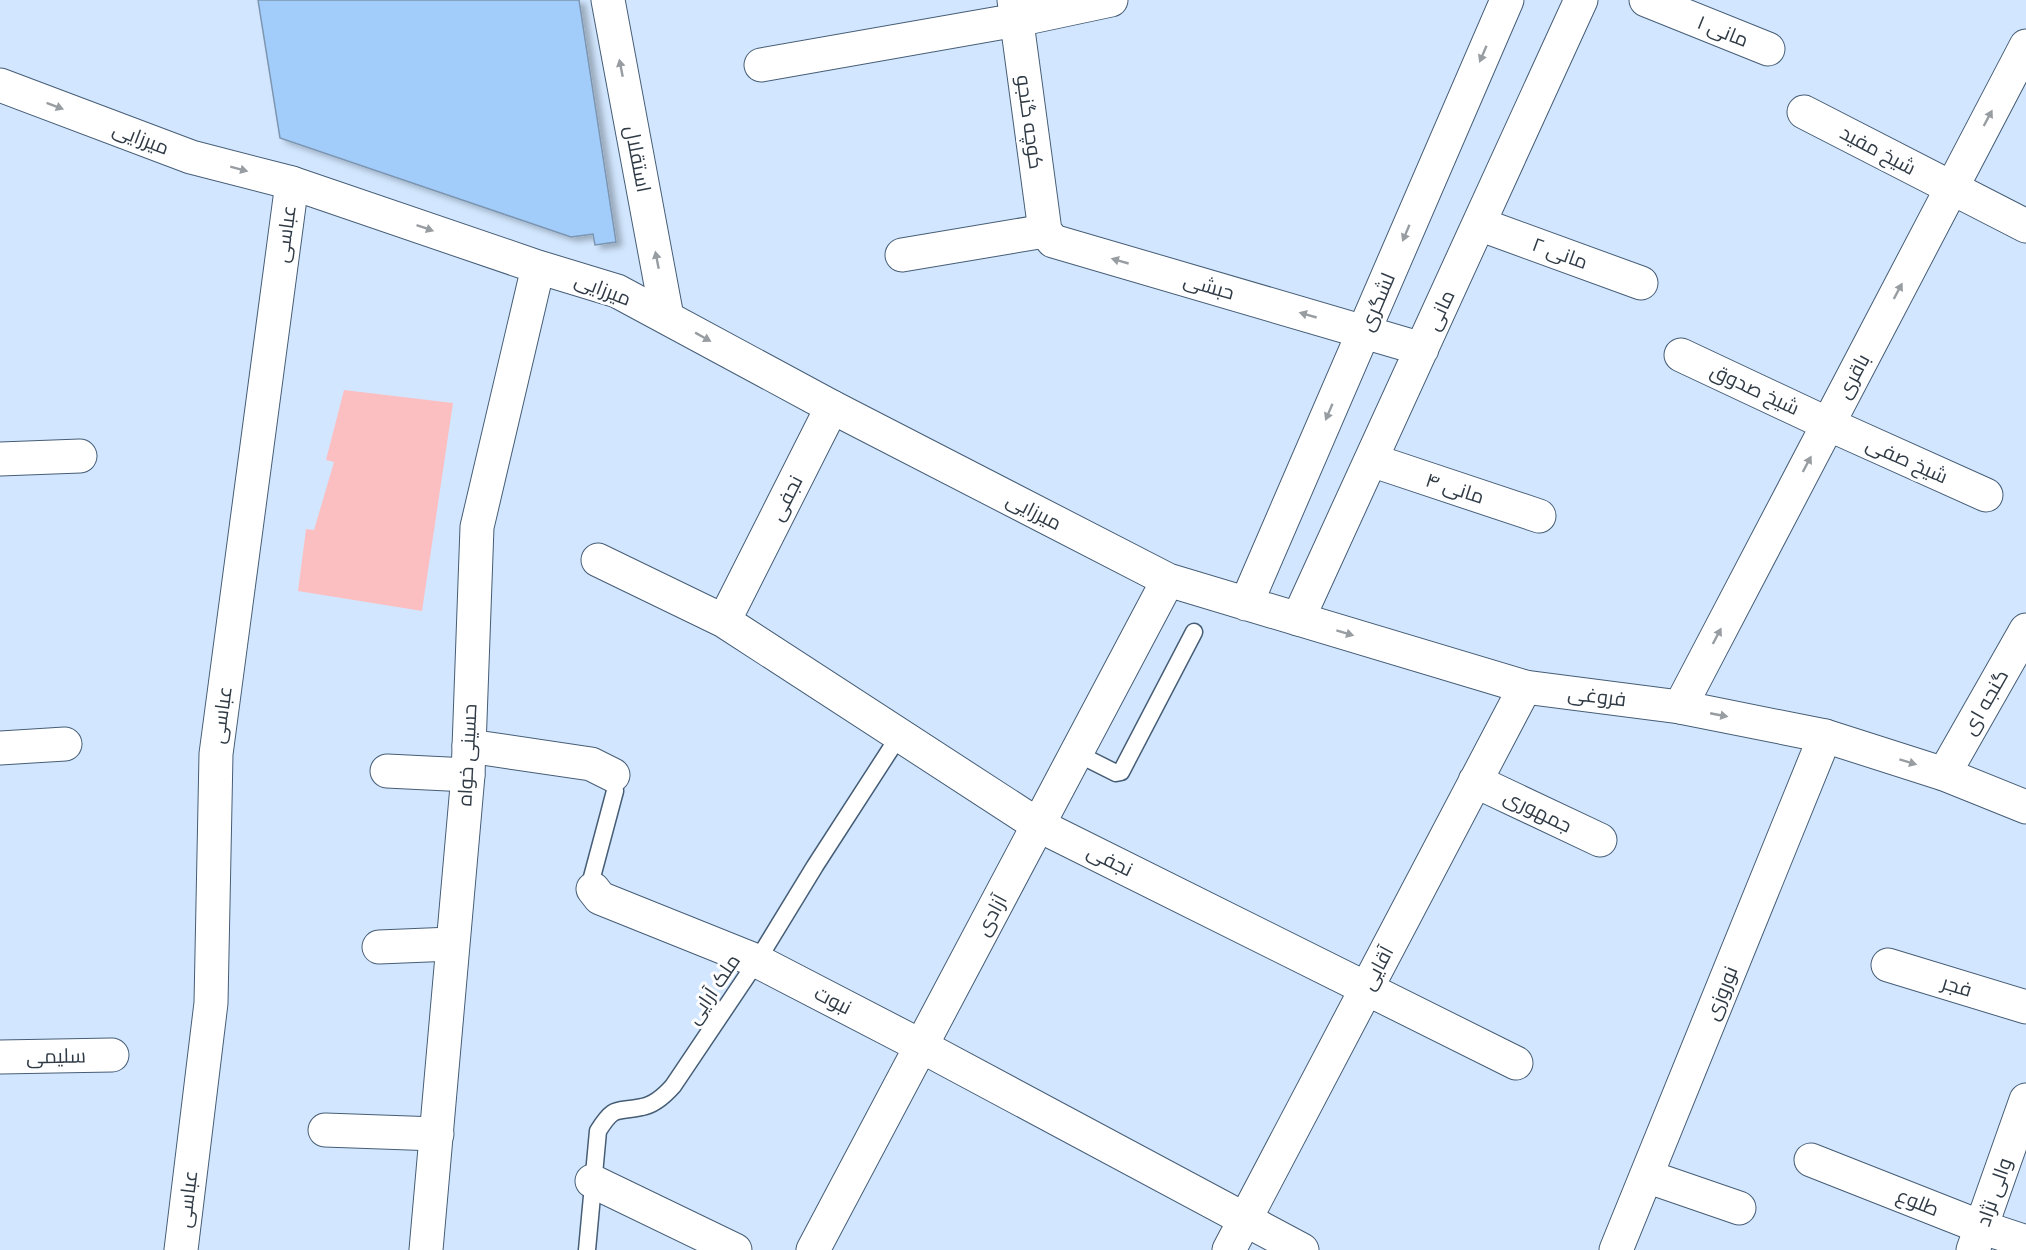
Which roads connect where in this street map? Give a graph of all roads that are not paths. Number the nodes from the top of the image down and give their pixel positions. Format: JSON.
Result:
{"nodes":[{"id":1,"x":608,"y":0,"type":"edge"},
{"id":2,"x":1111,"y":0,"type":"edge"},
{"id":3,"x":1506,"y":0,"type":"edge"},
{"id":4,"x":1581,"y":0,"type":"edge"},
{"id":5,"x":1646,"y":0,"type":"edge"},
{"id":6,"x":1015,"y":10,"type":"edge"},
{"id":7,"x":2026,"y":46,"type":"edge"},
{"id":8,"x":1768,"y":49,"type":"dead end"},
{"id":9,"x":761,"y":65,"type":"dead end"},
{"id":10,"x":0,"y":85,"type":"edge"},
{"id":11,"x":1804,"y":112,"type":"dead end"},
{"id":12,"x":292,"y":183,"type":"junction"},
{"id":13,"x":1951,"y":188,"type":"junction"},
{"id":14,"x":1479,"y":224,"type":"junction"},
{"id":15,"x":2026,"y":226,"type":"edge"},
{"id":16,"x":1049,"y":236,"type":"junction"},
{"id":17,"x":902,"y":255,"type":"dead end"},
{"id":18,"x":538,"y":267,"type":"junction"},
{"id":19,"x":1641,"y":282,"type":"dead end"},
{"id":20,"x":667,"y":317,"type":"junction"},
{"id":21,"x":1364,"y":331,"type":"junction"},
{"id":22,"x":1422,"y":349,"type":"junction"},
{"id":23,"x":1681,"y":355,"type":"dead end"},
{"id":24,"x":832,"y":407,"type":"junction"},
{"id":25,"x":1828,"y":424,"type":"junction"},
{"id":26,"x":81,"y":456,"type":"dead end"},
{"id":27,"x":0,"y":459,"type":"edge"},
{"id":28,"x":1371,"y":460,"type":"junction"},
{"id":29,"x":1986,"y":495,"type":"dead end"},
{"id":30,"x":1539,"y":516,"type":"dead end"},
{"id":31,"x":598,"y":560,"type":"dead end"},
{"id":32,"x":1168,"y":580,"type":"junction"},
{"id":33,"x":1246,"y":604,"type":"junction"},
{"id":34,"x":1298,"y":619,"type":"junction"},
{"id":35,"x":724,"y":621,"type":"junction"},
{"id":36,"x":2026,"y":630,"type":"edge"},
{"id":37,"x":1194,"y":632,"type":"dead end"},
{"id":38,"x":1525,"y":687,"type":"junction"},
{"id":39,"x":1680,"y":707,"type":"junction"},
{"id":40,"x":899,"y":736,"type":"junction"},
{"id":41,"x":1825,"y":736,"type":"junction"},
{"id":42,"x":65,"y":744,"type":"dead end"},
{"id":43,"x":0,"y":748,"type":"edge"},
{"id":44,"x":1076,"y":753,"type":"junction"},
{"id":45,"x":468,"y":761,"type":"junction"},
{"id":46,"x":387,"y":771,"type":"dead end"},
{"id":47,"x":1944,"y":774,"type":"junction"},
{"id":48,"x":613,"y":775,"type":"joint"},
{"id":49,"x":1475,"y":781,"type":"junction"},
{"id":50,"x":2026,"y":807,"type":"edge"},
{"id":51,"x":1038,"y":825,"type":"junction"},
{"id":52,"x":1600,"y":840,"type":"dead end"},
{"id":53,"x":593,"y":889,"type":"joint"},
{"id":54,"x":452,"y":944,"type":"junction"},
{"id":55,"x":379,"y":947,"type":"dead end"},
{"id":56,"x":757,"y":961,"type":"junction"},
{"id":57,"x":1888,"y":965,"type":"dead end"},
{"id":58,"x":1367,"y":988,"type":"junction"},
{"id":59,"x":2026,"y":1007,"type":"edge"},
{"id":60,"x":921,"y":1046,"type":"junction"},
{"id":61,"x":111,"y":1054,"type":"dead end"},
{"id":62,"x":0,"y":1057,"type":"edge"},
{"id":63,"x":1516,"y":1063,"type":"dead end"},
{"id":64,"x":2026,"y":1100,"type":"edge"},
{"id":65,"x":325,"y":1130,"type":"dead end"},
{"id":66,"x":437,"y":1134,"type":"junction"},
{"id":67,"x":1811,"y":1160,"type":"dead end"},
{"id":68,"x":1646,"y":1176,"type":"junction"},
{"id":69,"x":592,"y":1181,"type":"junction"},
{"id":70,"x":1739,"y":1208,"type":"dead end"},
{"id":71,"x":1245,"y":1219,"type":"junction"},
{"id":72,"x":1977,"y":1239,"type":"edge"},
{"id":73,"x":2026,"y":1242,"type":"edge"},
{"id":74,"x":181,"y":1250,"type":"edge"},
{"id":75,"x":426,"y":1250,"type":"edge"},
{"id":76,"x":587,"y":1250,"type":"edge"},
{"id":77,"x":735,"y":1250,"type":"edge"},
{"id":78,"x":813,"y":1250,"type":"edge"},
{"id":79,"x":1229,"y":1250,"type":"edge"},
{"id":80,"x":1302,"y":1250,"type":"edge"},
{"id":81,"x":1616,"y":1250,"type":"edge"}],
"edges":[{"from":20,"to":1,"type":"street","name":"استقلال","one_way":true},
{"from":2,"to":6,"type":"street"},
{"from":3,"to":21,"type":"street","name":"لشگری","one_way":true},
{"from":4,"to":14,"type":"street","name":"مانی"},
{"from":5,"to":8,"type":"street","name":"مانی ۱"},
{"from":6,"to":9,"type":"street"},
{"from":6,"to":16,"type":"street","name":"کوچه گنجو"},
{"from":13,"to":7,"type":"street","name":"باقری","one_way":true},
{"from":10,"to":12,"type":"street","name":"میرزایی","one_way":true},
{"from":11,"to":13,"type":"street","name":"شیخ مفید"},
{"from":12,"to":18,"type":"street","name":"میرزایی","one_way":true},
{"from":12,"to":74,"type":"street","name":"عباسی"},
{"from":13,"to":15,"type":"street","name":"شیخ مفید"},
{"from":25,"to":13,"type":"street","name":"باقری","one_way":true},
{"from":14,"to":19,"type":"street","name":"مانی ۲"},
{"from":14,"to":22,"type":"street","name":"مانی"},
{"from":16,"to":17,"type":"street","name":"حبشی"},
{"from":21,"to":16,"type":"street","name":"حبشی","one_way":true},
{"from":18,"to":20,"type":"street","name":"میرزایی"},
{"from":18,"to":45,"type":"street","name":"حسینی خواه"},
{"from":20,"to":24,"type":"street","name":"میرزایی","one_way":true},
{"from":21,"to":22,"type":"street","name":"حبشی"},
{"from":21,"to":33,"type":"street","name":"لشگری","one_way":true},
{"from":22,"to":28,"type":"street","name":"مانی"},
{"from":23,"to":25,"type":"street","name":"شیخ صدوق"},
{"from":24,"to":32,"type":"street","name":"میرزایی"},
{"from":24,"to":35,"type":"street","name":"نجفی"},
{"from":25,"to":29,"type":"street","name":"شیخ صفی"},
{"from":39,"to":25,"type":"street","name":"باقری","one_way":true},
{"from":26,"to":27,"type":"street"},
{"from":28,"to":30,"type":"street","name":"مانی ۴"},
{"from":28,"to":34,"type":"street","name":"مانی"},
{"from":31,"to":35,"type":"street","name":"نجفی"},
{"from":32,"to":33,"type":"street","name":"فروغی"},
{"from":32,"to":44,"type":"street","name":"آزادی"},
{"from":33,"to":34,"type":"street","name":"فروغی"},
{"from":34,"to":38,"type":"street","name":"فروغی","one_way":true},
{"from":35,"to":40,"type":"street","name":"نجفی"},
{"from":36,"to":47,"type":"street","name":"گنجه ای"},
{"from":37,"to":44,"type":"lane"},
{"from":38,"to":39,"type":"street","name":"فروغی"},
{"from":38,"to":49,"type":"street","name":"آقایی"},
{"from":39,"to":41,"type":"street","name":"فروغی","one_way":true},
{"from":40,"to":51,"type":"street","name":"نجفی"},
{"from":40,"to":56,"type":"lane","name":"ملک آرایی"},
{"from":41,"to":47,"type":"street","name":"فروغی","one_way":true},
{"from":41,"to":68,"type":"street","name":"نوروزی"},
{"from":42,"to":43,"type":"street"},
{"from":44,"to":51,"type":"street","name":"آزادی"},
{"from":45,"to":46,"type":"street","name":"نبوت"},
{"from":45,"to":48,"type":"street","name":"نبوت"},
{"from":45,"to":54,"type":"street","name":"حسینی خواه"},
{"from":47,"to":50,"type":"street","name":"فروغی"},
{"from":48,"to":53,"type":"lane","name":"نبوت"},
{"from":49,"to":52,"type":"street","name":"جمهوری"},
{"from":49,"to":58,"type":"street","name":"آقایی"},
{"from":51,"to":58,"type":"street","name":"نجفی"},
{"from":51,"to":60,"type":"street","name":"آزادی"},
{"from":53,"to":56,"type":"street","name":"نبوت"},
{"from":54,"to":55,"type":"street"},
{"from":54,"to":66,"type":"street","name":"حسینی خواه"},
{"from":56,"to":60,"type":"street","name":"نبوت"},
{"from":56,"to":69,"type":"lane","name":"ملک آرایی"},
{"from":57,"to":59,"type":"street","name":"فجر"},
{"from":58,"to":63,"type":"street","name":"نجفی"},
{"from":58,"to":71,"type":"street","name":"آقایی"},
{"from":60,"to":71,"type":"street","name":"نبوت"},
{"from":60,"to":78,"type":"street","name":"آزادی"},
{"from":61,"to":62,"type":"street","name":"سلیمی"},
{"from":64,"to":72,"type":"street","name":"والی نژاد"},
{"from":65,"to":66,"type":"street"},
{"from":66,"to":75,"type":"street","name":"حسینی خواه"},
{"from":67,"to":72,"type":"street","name":"طلوع"},
{"from":68,"to":70,"type":"street"},
{"from":68,"to":81,"type":"street","name":"نوروزی"},
{"from":69,"to":76,"type":"lane","name":"ملک آرایی"},
{"from":69,"to":77,"type":"street"},
{"from":71,"to":79,"type":"street","name":"آقایی"},
{"from":71,"to":80,"type":"street","name":"نبوت"},
{"from":72,"to":73,"type":"street","name":"طلوع"}]}
